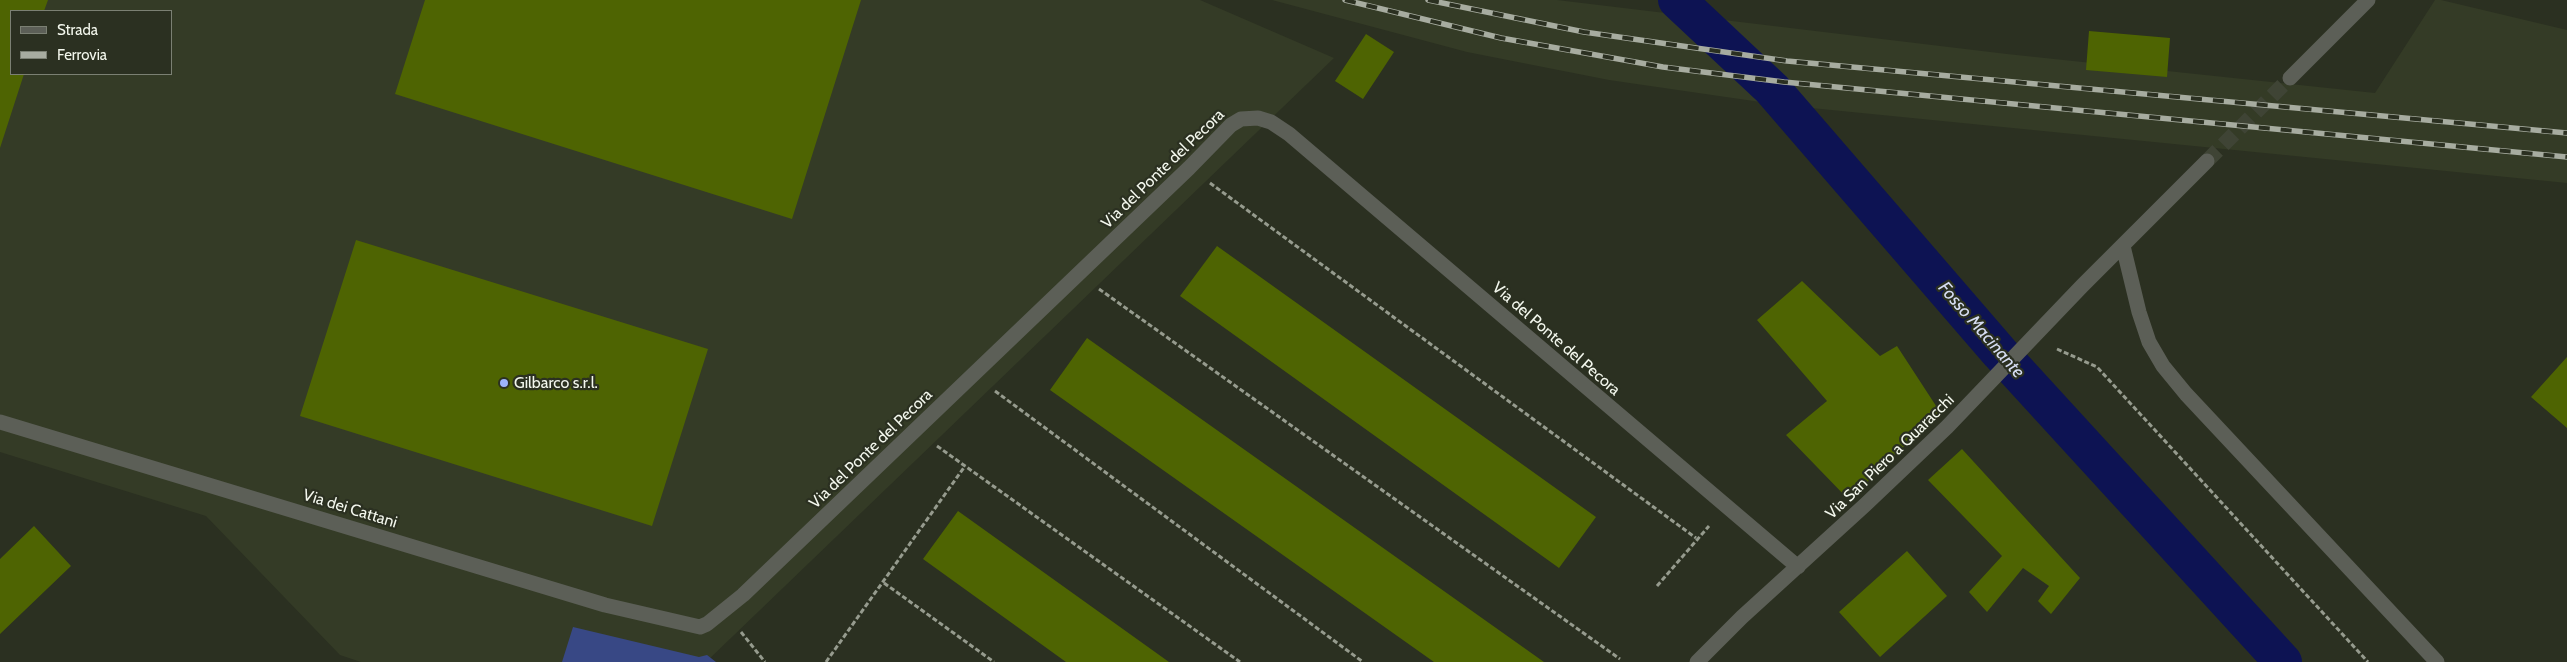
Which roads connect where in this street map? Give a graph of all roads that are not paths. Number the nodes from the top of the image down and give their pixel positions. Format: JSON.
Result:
{"nodes":[{"id":1,"x":2368,"y":0,"type":"edge"},
{"id":2,"x":2290,"y":78,"type":"tunnel mouth"},
{"id":3,"x":2207,"y":162,"type":"tunnel mouth"},
{"id":4,"x":2123,"y":246,"type":"junction"},
{"id":5,"x":0,"y":422,"type":"edge"},
{"id":6,"x":1798,"y":567,"type":"junction"},
{"id":7,"x":690,"y":627,"type":"joint"},
{"id":8,"x":1697,"y":662,"type":"edge"},
{"id":9,"x":2436,"y":662,"type":"edge"}],
"edges":[{"from":1,"to":2,"type":"street"},
{"from":3,"to":4,"type":"street","name":"Via San Piero a Quaracchi"},
{"from":4,"to":6,"type":"street","name":"Via San Piero a Quaracchi"},
{"from":4,"to":9,"type":"street"},
{"from":5,"to":7,"type":"street","name":"Via dei Cattani"},
{"from":6,"to":7,"type":"street","name":"Via del Ponte del Pecora"},
{"from":6,"to":8,"type":"street","name":"Via San Piero a Quaracchi"}]}
